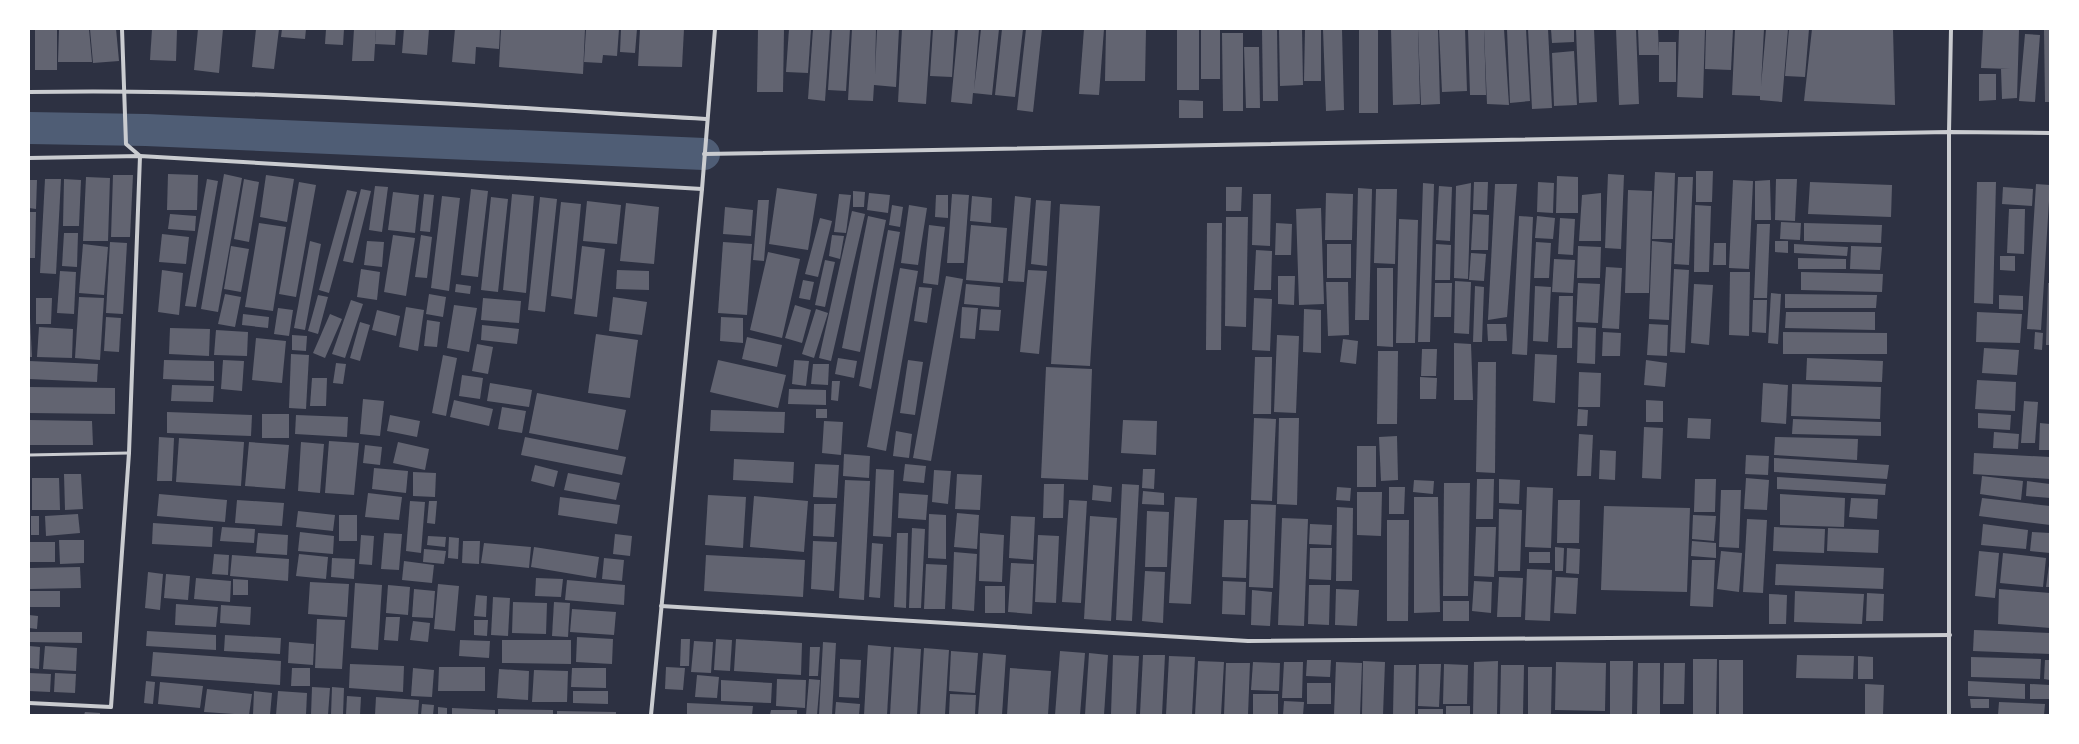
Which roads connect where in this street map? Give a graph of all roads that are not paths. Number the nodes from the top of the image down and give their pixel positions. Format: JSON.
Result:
{"nodes":[{"id":1,"x":122,"y":29,"type":"edge"},
{"id":2,"x":715,"y":29,"type":"edge"},
{"id":3,"x":1951,"y":29,"type":"edge"},
{"id":4,"x":124,"y":90,"type":"junction"},
{"id":5,"x":29,"y":92,"type":"edge"},
{"id":6,"x":706,"y":119,"type":"junction"},
{"id":7,"x":1948,"y":132,"type":"junction"},
{"id":8,"x":2050,"y":133,"type":"edge"},
{"id":9,"x":704,"y":154,"type":"junction"},
{"id":10,"x":140,"y":156,"type":"junction"},
{"id":11,"x":29,"y":158,"type":"edge"},
{"id":12,"x":702,"y":189,"type":"junction"},
{"id":13,"x":129,"y":453,"type":"junction"},
{"id":14,"x":29,"y":455,"type":"edge"},
{"id":15,"x":660,"y":606,"type":"junction"},
{"id":16,"x":1950,"y":635,"type":"junction"},
{"id":17,"x":29,"y":703,"type":"edge"},
{"id":18,"x":650,"y":715,"type":"edge"},
{"id":19,"x":1949,"y":715,"type":"edge"}],
"edges":[{"from":1,"to":4,"type":"street"},
{"from":2,"to":6,"type":"street"},
{"from":3,"to":7,"type":"street"},
{"from":4,"to":5,"type":"street"},
{"from":4,"to":6,"type":"street"},
{"from":4,"to":10,"type":"street"},
{"from":6,"to":9,"type":"street"},
{"from":7,"to":8,"type":"street"},
{"from":7,"to":9,"type":"street"},
{"from":7,"to":16,"type":"street"},
{"from":9,"to":12,"type":"street"},
{"from":10,"to":11,"type":"street"},
{"from":10,"to":12,"type":"street"},
{"from":10,"to":13,"type":"street"},
{"from":12,"to":15,"type":"street"},
{"from":13,"to":14,"type":"lane"},
{"from":13,"to":17,"type":"street"},
{"from":15,"to":16,"type":"street"},
{"from":15,"to":18,"type":"street"},
{"from":16,"to":19,"type":"street"}]}
